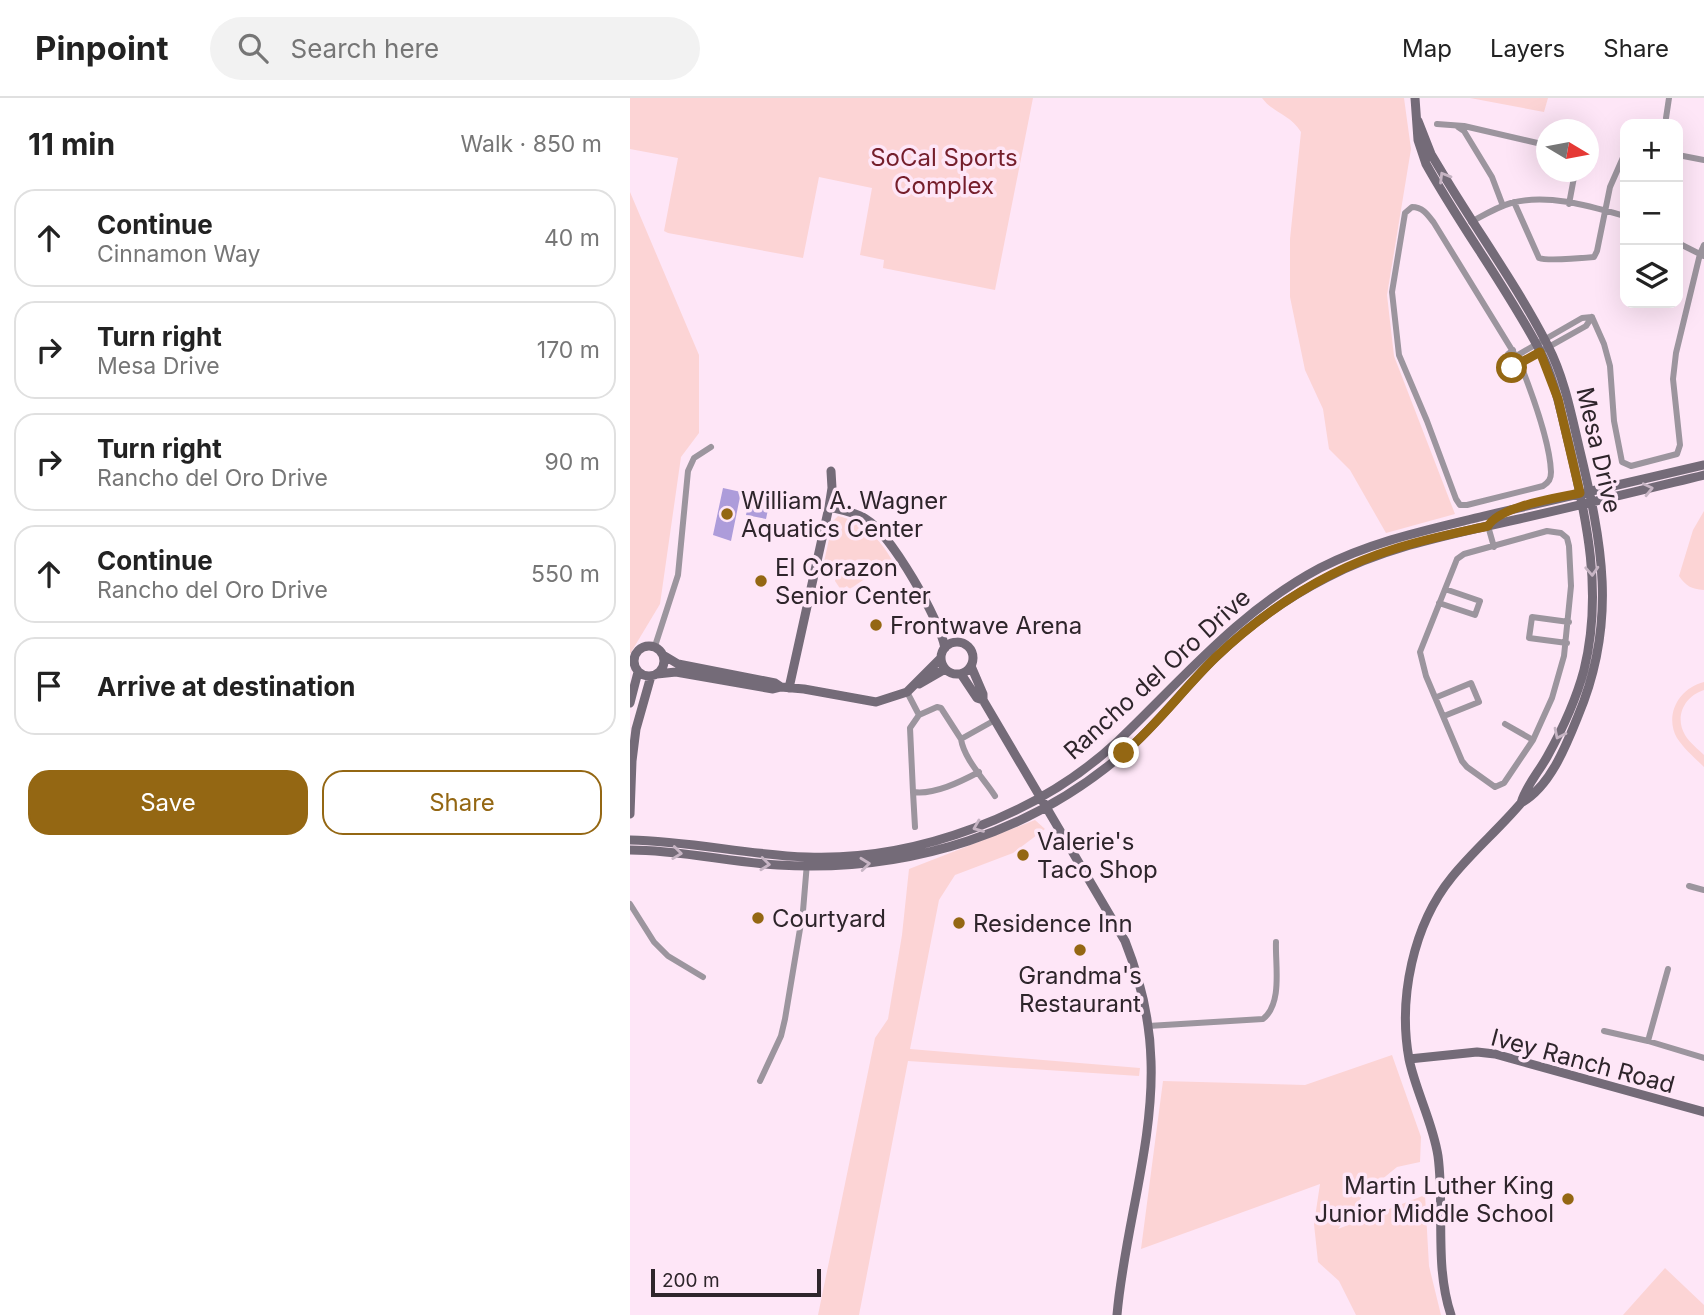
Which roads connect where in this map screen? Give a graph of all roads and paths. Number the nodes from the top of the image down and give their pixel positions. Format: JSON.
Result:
{"nodes":[{"id":1,"x":1415,"y":98,"type":"edge"},
{"id":2,"x":1670,"y":98,"type":"edge"},
{"id":3,"x":1666,"y":118,"type":"dead end"},
{"id":4,"x":1437,"y":124,"type":"dead end"},
{"id":5,"x":1457,"y":126,"type":"junction"},
{"id":6,"x":1536,"y":143,"type":"edge"},
{"id":7,"x":1683,"y":156,"type":"edge"},
{"id":8,"x":1704,"y":160,"type":"edge"},
{"id":9,"x":1620,"y":163,"type":"edge"},
{"id":10,"x":1573,"y":182,"type":"edge"},
{"id":11,"x":1514,"y":202,"type":"junction"},
{"id":12,"x":1569,"y":204,"type":"junction"},
{"id":13,"x":1503,"y":206,"type":"junction"},
{"id":14,"x":1605,"y":210,"type":"junction"},
{"id":15,"x":1620,"y":214,"type":"edge"},
{"id":16,"x":1468,"y":224,"type":"junction"},
{"id":17,"x":1682,"y":245,"type":"edge"},
{"id":18,"x":1704,"y":245,"type":"edge"},
{"id":19,"x":1702,"y":255,"type":"edge"},
{"id":20,"x":1542,"y":345,"type":"junction"},
{"id":21,"x":1514,"y":353,"type":"junction"},
{"id":22,"x":1521,"y":364,"type":"junction"},
{"id":23,"x":711,"y":447,"type":"dead end"},
{"id":24,"x":1704,"y":465,"type":"edge"},
{"id":25,"x":831,"y":471,"type":"dead end"},
{"id":26,"x":1704,"y":475,"type":"edge"},
{"id":27,"x":1585,"y":492,"type":"junction"},
{"id":28,"x":1588,"y":503,"type":"junction"},
{"id":29,"x":829,"y":507,"type":"junction"},
{"id":30,"x":1509,"y":510,"type":"junction"},
{"id":31,"x":1484,"y":516,"type":"junction"},
{"id":32,"x":1488,"y":526,"type":"junction"},
{"id":33,"x":1449,"y":535,"type":"junction"},
{"id":34,"x":1494,"y":547,"type":"junction"},
{"id":35,"x":1445,"y":589,"type":"junction"},
{"id":36,"x":1440,"y":603,"type":"junction"},
{"id":37,"x":1569,"y":622,"type":"junction"},
{"id":38,"x":940,"y":629,"type":"junction"},
{"id":39,"x":955,"y":643,"type":"junction"},
{"id":40,"x":1567,"y":643,"type":"junction"},
{"id":41,"x":655,"y":646,"type":"junction"},
{"id":42,"x":945,"y":648,"type":"junction"},
{"id":43,"x":663,"y":655,"type":"junction"},
{"id":44,"x":941,"y":658,"type":"junction"},
{"id":45,"x":971,"y":666,"type":"junction"},
{"id":46,"x":945,"y":669,"type":"junction"},
{"id":47,"x":638,"y":672,"type":"junction"},
{"id":48,"x":961,"y":674,"type":"junction"},
{"id":49,"x":654,"y":675,"type":"junction"},
{"id":50,"x":785,"y":688,"type":"junction"},
{"id":51,"x":909,"y":690,"type":"junction"},
{"id":52,"x":1437,"y":697,"type":"junction"},
{"id":53,"x":983,"y":700,"type":"junction"},
{"id":54,"x":630,"y":704,"type":"edge"},
{"id":55,"x":919,"y":715,"type":"junction"},
{"id":56,"x":1444,"y":716,"type":"junction"},
{"id":57,"x":995,"y":720,"type":"junction"},
{"id":58,"x":1505,"y":724,"type":"dead end"},
{"id":59,"x":961,"y":739,"type":"junction"},
{"id":60,"x":1533,"y":740,"type":"junction"},
{"id":61,"x":979,"y":772,"type":"junction"},
{"id":62,"x":913,"y":792,"type":"junction"},
{"id":63,"x":995,"y":796,"type":"dead end"},
{"id":64,"x":1039,"y":797,"type":"junction"},
{"id":65,"x":1046,"y":808,"type":"junction"},
{"id":66,"x":630,"y":814,"type":"edge"},
{"id":67,"x":915,"y":827,"type":"dead end"},
{"id":68,"x":630,"y":840,"type":"edge"},
{"id":69,"x":630,"y":850,"type":"edge"},
{"id":70,"x":807,"y":862,"type":"junction"},
{"id":71,"x":1689,"y":886,"type":"dead end"},
{"id":72,"x":1704,"y":890,"type":"edge"},
{"id":73,"x":630,"y":904,"type":"edge"},
{"id":74,"x":1276,"y":942,"type":"dead end"},
{"id":75,"x":1668,"y":970,"type":"dead end"},
{"id":76,"x":703,"y":977,"type":"dead end"},
{"id":77,"x":1148,"y":1026,"type":"junction"},
{"id":78,"x":1604,"y":1031,"type":"dead end"},
{"id":79,"x":1648,"y":1041,"type":"junction"},
{"id":80,"x":1704,"y":1058,"type":"edge"},
{"id":81,"x":1409,"y":1059,"type":"junction"},
{"id":82,"x":760,"y":1081,"type":"dead end"},
{"id":83,"x":1704,"y":1112,"type":"edge"},
{"id":84,"x":1117,"y":1315,"type":"edge"},
{"id":85,"x":1451,"y":1315,"type":"edge"}],
"edges":[{"from":1,"to":16,"type":"main road","name":"Mesa Drive"},
{"from":2,"to":3,"type":"street"},
{"from":4,"to":5,"type":"street"},
{"from":5,"to":6,"type":"street"},
{"from":5,"to":13,"type":"street"},
{"from":7,"to":8,"type":"street"},
{"from":9,"to":14,"type":"street"},
{"from":10,"to":12,"type":"street"},
{"from":11,"to":12,"type":"street"},
{"from":11,"to":13,"type":"street"},
{"from":11,"to":14,"type":"street"},
{"from":12,"to":14,"type":"street"},
{"from":13,"to":16,"type":"street"},
{"from":14,"to":15,"type":"street"},
{"from":16,"to":20,"type":"main road","name":"Mesa Drive"},
{"from":17,"to":19,"type":"street"},
{"from":18,"to":19,"type":"street"},
{"from":19,"to":20,"type":"street"},
{"from":20,"to":21,"type":"street"},
{"from":20,"to":22,"type":"street"},
{"from":20,"to":27,"type":"main road","name":"Mesa Drive"},
{"from":21,"to":22,"type":"street"},
{"from":21,"to":22,"type":"street"},
{"from":21,"to":22,"type":"street"},
{"from":23,"to":41,"type":"street"},
{"from":24,"to":27,"type":"main road","name":"Rancho del Oro Drive"},
{"from":25,"to":29,"type":"main road"},
{"from":28,"to":26,"type":"main road","name":"Rancho del Oro Drive","one_way":true},
{"from":27,"to":28,"type":"main road","name":"Mesa Drive"},
{"from":27,"to":30,"type":"main road","name":"Rancho del Oro Drive"},
{"from":28,"to":32,"type":"main road","name":"Rancho del Oro Drive"},
{"from":28,"to":81,"type":"main road","name":"Mesa Drive"},
{"from":29,"to":38,"type":"main road"},
{"from":29,"to":50,"type":"main road"},
{"from":30,"to":31,"type":"main road","name":"Rancho del Oro Drive"},
{"from":30,"to":32,"type":"main road"},
{"from":31,"to":33,"type":"main road"},
{"from":31,"to":64,"type":"main road","name":"Rancho del Oro Drive"},
{"from":32,"to":33,"type":"main road","name":"Rancho del Oro Drive"},
{"from":32,"to":34,"type":"street"},
{"from":33,"to":65,"type":"main road","name":"Rancho del Oro Drive"},
{"from":34,"to":35,"type":"street"},
{"from":34,"to":37,"type":"street"},
{"from":35,"to":36,"type":"street"},
{"from":35,"to":36,"type":"street"},
{"from":36,"to":52,"type":"street"},
{"from":37,"to":40,"type":"street"},
{"from":37,"to":40,"type":"street"},
{"from":38,"to":39,"type":"main road"},
{"from":38,"to":42,"type":"main road"},
{"from":39,"to":42,"type":"main road"},
{"from":39,"to":45,"type":"main road"},
{"from":40,"to":60,"type":"street"},
{"from":41,"to":43,"type":"main road"},
{"from":41,"to":47,"type":"main road"},
{"from":42,"to":44,"type":"main road"},
{"from":43,"to":49,"type":"main road"},
{"from":43,"to":50,"type":"main road"},
{"from":44,"to":46,"type":"main road"},
{"from":44,"to":51,"type":"main road"},
{"from":45,"to":48,"type":"main road"},
{"from":45,"to":53,"type":"main road"},
{"from":46,"to":48,"type":"main road"},
{"from":46,"to":51,"type":"main road"},
{"from":47,"to":49,"type":"main road"},
{"from":47,"to":54,"type":"main road"},
{"from":48,"to":53,"type":"main road"},
{"from":49,"to":50,"type":"main road"},
{"from":49,"to":66,"type":"main road"},
{"from":50,"to":51,"type":"main road"},
{"from":51,"to":55,"type":"street"},
{"from":52,"to":56,"type":"street"},
{"from":52,"to":56,"type":"street"},
{"from":53,"to":57,"type":"main road"},
{"from":55,"to":59,"type":"street"},
{"from":55,"to":62,"type":"street"},
{"from":56,"to":60,"type":"street"},
{"from":57,"to":59,"type":"street"},
{"from":57,"to":64,"type":"main road"},
{"from":58,"to":60,"type":"street"},
{"from":59,"to":61,"type":"street"},
{"from":61,"to":62,"type":"street"},
{"from":61,"to":63,"type":"street"},
{"from":62,"to":67,"type":"street"},
{"from":64,"to":65,"type":"main road"},
{"from":64,"to":70,"type":"main road","name":"Rancho del Oro Drive","one_way":true},
{"from":70,"to":65,"type":"main road","name":"Rancho del Oro Drive","one_way":true},
{"from":65,"to":77,"type":"main road"},
{"from":68,"to":70,"type":"main road","name":"Rancho del Oro Drive"},
{"from":69,"to":70,"type":"main road","name":"Rancho del Oro Drive","one_way":true},
{"from":70,"to":82,"type":"street"},
{"from":71,"to":72,"type":"street"},
{"from":73,"to":76,"type":"street"},
{"from":74,"to":77,"type":"street"},
{"from":75,"to":79,"type":"street"},
{"from":77,"to":84,"type":"main road"},
{"from":78,"to":79,"type":"street"},
{"from":79,"to":80,"type":"street"},
{"from":81,"to":83,"type":"main road","name":"Ivey Ranch Road"},
{"from":81,"to":85,"type":"main road","name":"Mesa Drive"}]}
